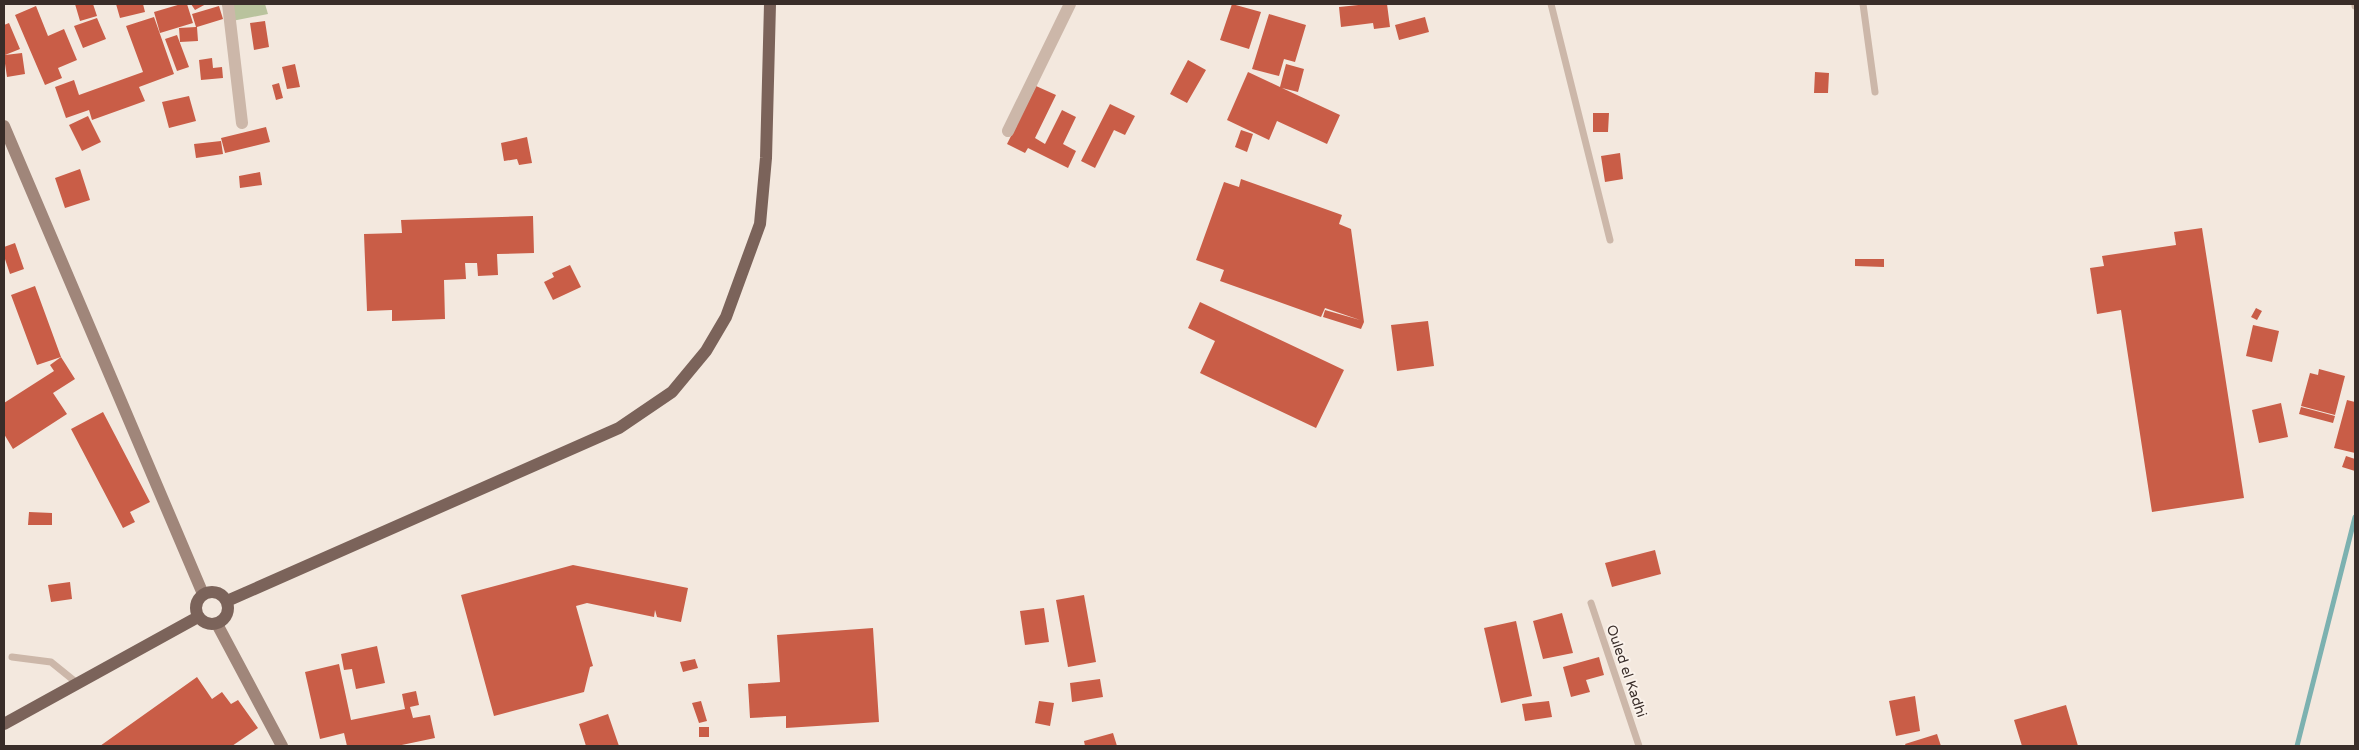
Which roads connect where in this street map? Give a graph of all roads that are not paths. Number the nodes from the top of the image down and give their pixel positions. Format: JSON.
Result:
{"nodes":[{"id":1,"x":228,"y":4,"type":"edge"},
{"id":2,"x":770,"y":4,"type":"edge"},
{"id":3,"x":1070,"y":4,"type":"edge"},
{"id":4,"x":1551,"y":4,"type":"edge"},
{"id":5,"x":1863,"y":4,"type":"edge"},
{"id":6,"x":1875,"y":92,"type":"dead end"},
{"id":7,"x":242,"y":123,"type":"dead end"},
{"id":8,"x":4,"y":126,"type":"edge"},
{"id":9,"x":1008,"y":131,"type":"dead end"},
{"id":10,"x":1610,"y":240,"type":"dead end"},
{"id":11,"x":204,"y":594,"type":"junction"},
{"id":12,"x":227,"y":601,"type":"junction"},
{"id":13,"x":1591,"y":603,"type":"dead end"},
{"id":14,"x":198,"y":617,"type":"junction"},
{"id":15,"x":217,"y":624,"type":"junction"},
{"id":16,"x":12,"y":657,"type":"dead end"},
{"id":17,"x":77,"y":683,"type":"junction"},
{"id":18,"x":4,"y":724,"type":"edge"},
{"id":19,"x":282,"y":746,"type":"edge"},
{"id":20,"x":1639,"y":746,"type":"edge"}],
"edges":[{"from":1,"to":7,"type":"street"},
{"from":2,"to":12,"type":"main road"},
{"from":3,"to":9,"type":"street"},
{"from":4,"to":10,"type":"lane"},
{"from":5,"to":6,"type":"lane"},
{"from":8,"to":11,"type":"main road"},
{"from":11,"to":12,"type":"main road"},
{"from":11,"to":14,"type":"main road"},
{"from":12,"to":15,"type":"main road"},
{"from":13,"to":20,"type":"lane","name":"Ouled el Kadhi"},
{"from":14,"to":15,"type":"main road"},
{"from":14,"to":17,"type":"main road"},
{"from":15,"to":19,"type":"main road"},
{"from":16,"to":17,"type":"lane"},
{"from":17,"to":18,"type":"main road"}]}
